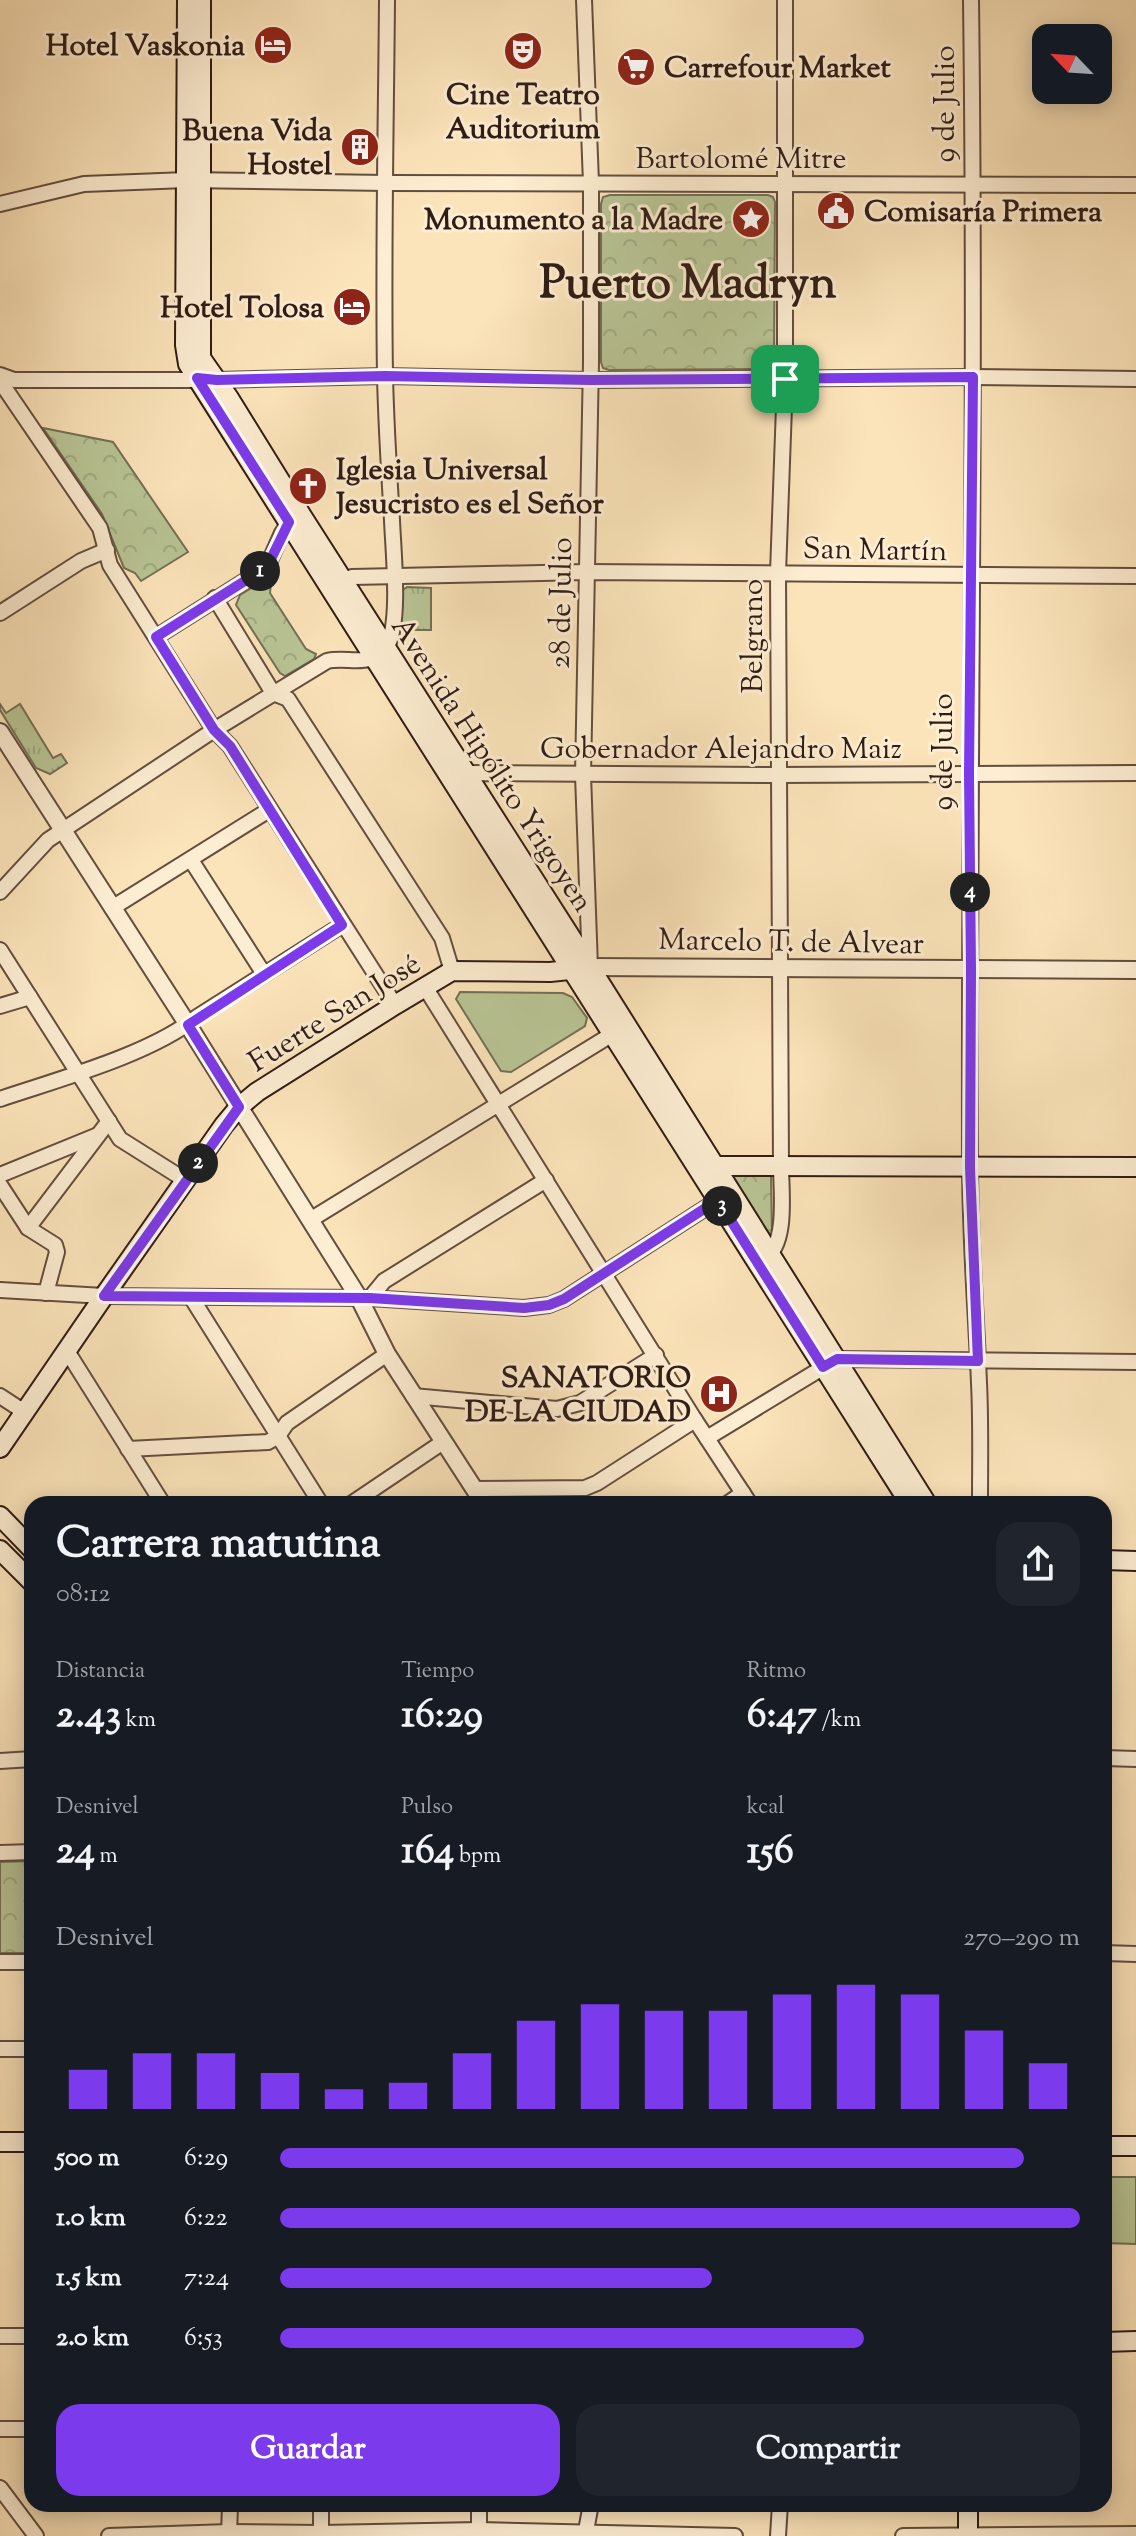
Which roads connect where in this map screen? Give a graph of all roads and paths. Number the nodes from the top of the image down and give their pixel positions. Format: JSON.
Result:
{"nodes":[{"id":1,"x":187,"y":0,"type":"edge"},
{"id":2,"x":201,"y":0,"type":"edge"},
{"id":3,"x":387,"y":0,"type":"edge"},
{"id":4,"x":584,"y":0,"type":"edge"},
{"id":5,"x":785,"y":0,"type":"edge"},
{"id":6,"x":971,"y":0,"type":"edge"},
{"id":7,"x":193,"y":181,"type":"junction"},
{"id":8,"x":386,"y":183,"type":"junction"},
{"id":9,"x":591,"y":183,"type":"junction"},
{"id":10,"x":785,"y":185,"type":"junction"},
{"id":11,"x":972,"y":185,"type":"junction"},
{"id":12,"x":1136,"y":185,"type":"edge"},
{"id":13,"x":0,"y":204,"type":"edge"},
{"id":14,"x":385,"y":376,"type":"junction"},
{"id":15,"x":973,"y":377,"type":"junction"},
{"id":16,"x":197,"y":378,"type":"junction"},
{"id":17,"x":785,"y":379,"type":"junction"},
{"id":18,"x":1136,"y":379,"type":"edge"},
{"id":19,"x":217,"y":380,"type":"junction"},
{"id":20,"x":591,"y":380,"type":"junction"},
{"id":21,"x":5,"y":383,"type":"edge"},
{"id":22,"x":295,"y":519,"type":"junction"},
{"id":23,"x":107,"y":550,"type":"junction"},
{"id":24,"x":586,"y":572,"type":"junction"},
{"id":25,"x":778,"y":573,"type":"junction"},
{"id":26,"x":394,"y":575,"type":"junction"},
{"id":27,"x":972,"y":576,"type":"junction"},
{"id":28,"x":1136,"y":576,"type":"edge"},
{"id":29,"x":337,"y":585,"type":"junction"},
{"id":30,"x":215,"y":598,"type":"junction"},
{"id":31,"x":0,"y":613,"type":"edge"},
{"id":32,"x":156,"y":637,"type":"junction"},
{"id":33,"x":381,"y":653,"type":"junction"},
{"id":34,"x":273,"y":693,"type":"junction"},
{"id":35,"x":214,"y":730,"type":"junction"},
{"id":36,"x":0,"y":732,"type":"edge"},
{"id":37,"x":1136,"y":773,"type":"edge"},
{"id":38,"x":969,"y":774,"type":"junction"},
{"id":39,"x":583,"y":775,"type":"junction"},
{"id":40,"x":778,"y":775,"type":"junction"},
{"id":41,"x":459,"y":777,"type":"junction"},
{"id":42,"x":269,"y":810,"type":"junction"},
{"id":43,"x":63,"y":830,"type":"junction"},
{"id":44,"x":191,"y":860,"type":"junction"},
{"id":45,"x":0,"y":892,"type":"edge"},
{"id":46,"x":112,"y":908,"type":"junction"},
{"id":47,"x":342,"y":925,"type":"junction"},
{"id":48,"x":0,"y":950,"type":"edge"},
{"id":49,"x":581,"y":968,"type":"junction"},
{"id":50,"x":781,"y":968,"type":"junction"},
{"id":51,"x":1136,"y":970,"type":"edge"},
{"id":52,"x":452,"y":971,"type":"junction"},
{"id":53,"x":971,"y":971,"type":"junction"},
{"id":54,"x":264,"y":974,"type":"junction"},
{"id":55,"x":425,"y":987,"type":"junction"},
{"id":56,"x":30,"y":997,"type":"junction"},
{"id":57,"x":395,"y":1005,"type":"junction"},
{"id":58,"x":0,"y":1006,"type":"edge"},
{"id":59,"x":188,"y":1025,"type":"junction"},
{"id":60,"x":620,"y":1030,"type":"junction"},
{"id":61,"x":79,"y":1073,"type":"junction"},
{"id":62,"x":0,"y":1099,"type":"edge"},
{"id":63,"x":499,"y":1103,"type":"junction"},
{"id":64,"x":239,"y":1107,"type":"junction"},
{"id":65,"x":109,"y":1121,"type":"junction"},
{"id":66,"x":98,"y":1135,"type":"junction"},
{"id":67,"x":781,"y":1166,"type":"junction"},
{"id":68,"x":1136,"y":1167,"type":"edge"},
{"id":69,"x":970,"y":1168,"type":"junction"},
{"id":70,"x":708,"y":1170,"type":"junction"},
{"id":71,"x":0,"y":1175,"type":"edge"},
{"id":72,"x":185,"y":1180,"type":"junction"},
{"id":73,"x":546,"y":1180,"type":"junction"},
{"id":74,"x":0,"y":1185,"type":"edge"},
{"id":75,"x":718,"y":1200,"type":"junction"},
{"id":76,"x":310,"y":1220,"type":"junction"},
{"id":77,"x":28,"y":1228,"type":"junction"},
{"id":78,"x":764,"y":1259,"type":"junction"},
{"id":79,"x":606,"y":1274,"type":"junction"},
{"id":80,"x":0,"y":1290,"type":"edge"},
{"id":81,"x":46,"y":1293,"type":"junction"},
{"id":82,"x":104,"y":1296,"type":"junction"},
{"id":83,"x":191,"y":1297,"type":"junction"},
{"id":84,"x":365,"y":1298,"type":"junction"},
{"id":85,"x":67,"y":1351,"type":"junction"},
{"id":86,"x":387,"y":1354,"type":"junction"},
{"id":87,"x":656,"y":1355,"type":"junction"},
{"id":88,"x":978,"y":1361,"type":"junction"},
{"id":89,"x":1136,"y":1362,"type":"edge"},
{"id":90,"x":830,"y":1363,"type":"junction"},
{"id":91,"x":0,"y":1396,"type":"edge"},
{"id":92,"x":413,"y":1396,"type":"junction"},
{"id":93,"x":26,"y":1413,"type":"junction"},
{"id":94,"x":695,"y":1420,"type":"junction"},
{"id":95,"x":278,"y":1436,"type":"junction"},
{"id":96,"x":707,"y":1438,"type":"junction"},
{"id":97,"x":443,"y":1442,"type":"junction"},
{"id":98,"x":0,"y":1448,"type":"edge"},
{"id":99,"x":128,"y":1449,"type":"junction"},
{"id":100,"x":158,"y":1496,"type":"edge"},
{"id":101,"x":316,"y":1496,"type":"edge"},
{"id":102,"x":363,"y":1496,"type":"edge"},
{"id":103,"x":479,"y":1496,"type":"edge"},
{"id":104,"x":492,"y":1496,"type":"edge"},
{"id":105,"x":745,"y":1496,"type":"edge"},
{"id":106,"x":905,"y":1496,"type":"edge"},
{"id":107,"x":921,"y":1496,"type":"edge"},
{"id":108,"x":980,"y":1496,"type":"edge"},
{"id":109,"x":0,"y":1516,"type":"edge"},
{"id":110,"x":24,"y":1541,"type":"edge"},
{"id":111,"x":0,"y":1550,"type":"edge"},
{"id":112,"x":1112,"y":1560,"type":"edge"},
{"id":113,"x":1136,"y":1561,"type":"edge"},
{"id":114,"x":24,"y":1574,"type":"edge"},
{"id":115,"x":1112,"y":1758,"type":"edge"},
{"id":116,"x":1136,"y":1759,"type":"edge"},
{"id":117,"x":24,"y":1760,"type":"edge"},
{"id":118,"x":0,"y":1761,"type":"edge"},
{"id":119,"x":24,"y":1852,"type":"edge"},
{"id":120,"x":0,"y":1853,"type":"edge"},
{"id":121,"x":1112,"y":1953,"type":"edge"},
{"id":122,"x":1136,"y":1954,"type":"edge"},
{"id":123,"x":0,"y":1962,"type":"edge"},
{"id":124,"x":24,"y":1962,"type":"edge"},
{"id":125,"x":0,"y":2049,"type":"edge"},
{"id":126,"x":24,"y":2049,"type":"edge"},
{"id":127,"x":0,"y":2142,"type":"edge"},
{"id":128,"x":24,"y":2142,"type":"edge"},
{"id":129,"x":1112,"y":2146,"type":"edge"},
{"id":130,"x":1136,"y":2146,"type":"edge"},
{"id":131,"x":0,"y":2336,"type":"edge"},
{"id":132,"x":24,"y":2336,"type":"edge"},
{"id":133,"x":1136,"y":2341,"type":"edge"},
{"id":134,"x":1112,"y":2342,"type":"edge"},
{"id":135,"x":0,"y":2429,"type":"edge"},
{"id":136,"x":24,"y":2429,"type":"edge"},
{"id":137,"x":0,"y":2488,"type":"edge"},
{"id":138,"x":230,"y":2512,"type":"edge"},
{"id":139,"x":321,"y":2512,"type":"edge"},
{"id":140,"x":479,"y":2512,"type":"edge"},
{"id":141,"x":589,"y":2512,"type":"edge"},
{"id":142,"x":780,"y":2512,"type":"edge"},
{"id":143,"x":968,"y":2512,"type":"edge"},
{"id":144,"x":479,"y":2533,"type":"edge"},
{"id":145,"x":229,"y":2534,"type":"edge"},
{"id":146,"x":585,"y":2534,"type":"edge"},
{"id":147,"x":1136,"y":2534,"type":"edge"},
{"id":148,"x":321,"y":2535,"type":"edge"},
{"id":149,"x":36,"y":2536,"type":"edge"},
{"id":150,"x":109,"y":2536,"type":"edge"},
{"id":151,"x":735,"y":2536,"type":"edge"},
{"id":152,"x":778,"y":2536,"type":"edge"},
{"id":153,"x":903,"y":2536,"type":"edge"},
{"id":154,"x":968,"y":2536,"type":"edge"}],
"edges":[{"from":1,"to":7,"type":"main road","name":"Avenida Hipólito Yrigoyen"},
{"from":2,"to":7,"type":"main road","name":"Avenida Hipólito Yrigoyen"},
{"from":3,"to":8,"type":"street"},
{"from":4,"to":9,"type":"street","name":"28 de Julio"},
{"from":5,"to":10,"type":"street","name":"Belgrano"},
{"from":6,"to":11,"type":"street","name":"9 de Julio"},
{"from":7,"to":8,"type":"street","name":"Bartolomé Mitre"},
{"from":7,"to":13,"type":"street","name":"Bartolomé Mitre"},
{"from":7,"to":16,"type":"main road","name":"Avenida Hipólito Yrigoyen"},
{"from":7,"to":19,"type":"main road","name":"Avenida Hipólito Yrigoyen"},
{"from":8,"to":9,"type":"street","name":"Bartolomé Mitre"},
{"from":8,"to":14,"type":"street"},
{"from":9,"to":10,"type":"street","name":"Bartolomé Mitre"},
{"from":9,"to":20,"type":"street","name":"28 de Julio"},
{"from":10,"to":11,"type":"street","name":"Bartolomé Mitre"},
{"from":10,"to":17,"type":"street","name":"Belgrano"},
{"from":11,"to":12,"type":"street","name":"Bartolomé Mitre"},
{"from":11,"to":15,"type":"street","name":"9 de Julio"},
{"from":14,"to":19,"type":"street"},
{"from":14,"to":20,"type":"street"},
{"from":14,"to":26,"type":"street"},
{"from":15,"to":17,"type":"street"},
{"from":15,"to":18,"type":"street"},
{"from":15,"to":27,"type":"street","name":"9 de Julio"},
{"from":16,"to":19,"type":"street"},
{"from":16,"to":21,"type":"street"},
{"from":16,"to":22,"type":"main road","name":"Avenida Hipólito Yrigoyen"},
{"from":17,"to":20,"type":"street"},
{"from":17,"to":25,"type":"street","name":"Belgrano"},
{"from":19,"to":22,"type":"main road","name":"Avenida Hipólito Yrigoyen"},
{"from":20,"to":24,"type":"street","name":"28 de Julio"},
{"from":21,"to":23,"type":"street"},
{"from":22,"to":29,"type":"main road","name":"Avenida Hipólito Yrigoyen"},
{"from":22,"to":30,"type":"street"},
{"from":23,"to":31,"type":"street"},
{"from":23,"to":32,"type":"street"},
{"from":24,"to":25,"type":"street","name":"San Martín"},
{"from":24,"to":26,"type":"street","name":"San Martín"},
{"from":24,"to":39,"type":"street","name":"28 de Julio"},
{"from":25,"to":27,"type":"street","name":"San Martín"},
{"from":25,"to":40,"type":"street","name":"Belgrano"},
{"from":26,"to":29,"type":"street","name":"San Martín"},
{"from":26,"to":33,"type":"street"},
{"from":27,"to":28,"type":"street","name":"San Martín"},
{"from":27,"to":38,"type":"street","name":"9 de Julio"},
{"from":29,"to":33,"type":"main road","name":"Avenida Hipólito Yrigoyen"},
{"from":30,"to":32,"type":"street"},
{"from":30,"to":34,"type":"street"},
{"from":32,"to":35,"type":"street"},
{"from":33,"to":34,"type":"street"},
{"from":33,"to":41,"type":"main road","name":"Avenida Hipólito Yrigoyen"},
{"from":34,"to":35,"type":"street"},
{"from":34,"to":52,"type":"street"},
{"from":35,"to":42,"type":"street"},
{"from":35,"to":43,"type":"street"},
{"from":36,"to":43,"type":"street"},
{"from":37,"to":38,"type":"street","name":"Gobernador Alejandro Maiz"},
{"from":38,"to":40,"type":"street","name":"Gobernador Alejandro Maiz"},
{"from":38,"to":53,"type":"street","name":"9 de Julio"},
{"from":39,"to":40,"type":"street","name":"Gobernador Alejandro Maiz"},
{"from":39,"to":41,"type":"street","name":"Gobernador Alejandro Maiz"},
{"from":39,"to":49,"type":"street","name":"28 de Julio"},
{"from":40,"to":50,"type":"street","name":"Belgrano"},
{"from":41,"to":49,"type":"main road","name":"Avenida Hipólito Yrigoyen"},
{"from":42,"to":44,"type":"street"},
{"from":42,"to":47,"type":"street"},
{"from":43,"to":45,"type":"street"},
{"from":43,"to":46,"type":"street"},
{"from":44,"to":46,"type":"street"},
{"from":44,"to":54,"type":"street"},
{"from":46,"to":59,"type":"street"},
{"from":47,"to":54,"type":"street"},
{"from":47,"to":57,"type":"street"},
{"from":48,"to":56,"type":"street"},
{"from":49,"to":50,"type":"street","name":"Marcelo T. de Alvear"},
{"from":49,"to":52,"type":"main road","name":"Fuerte San José"},
{"from":49,"to":60,"type":"main road","name":"Avenida Hipólito Yrigoyen"},
{"from":50,"to":53,"type":"street","name":"Marcelo T. de Alvear"},
{"from":50,"to":67,"type":"street","name":"Belgrano"},
{"from":51,"to":53,"type":"street","name":"Marcelo T. de Alvear"},
{"from":52,"to":55,"type":"main road","name":"Fuerte San José"},
{"from":53,"to":69,"type":"street","name":"9 de Julio"},
{"from":54,"to":59,"type":"street"},
{"from":55,"to":57,"type":"main road","name":"Fuerte San José"},
{"from":55,"to":63,"type":"street"},
{"from":56,"to":58,"type":"street"},
{"from":56,"to":61,"type":"street"},
{"from":57,"to":64,"type":"main road","name":"Fuerte San José"},
{"from":59,"to":61,"type":"street"},
{"from":59,"to":64,"type":"street"},
{"from":60,"to":63,"type":"street"},
{"from":60,"to":70,"type":"main road","name":"Avenida Hipólito Yrigoyen"},
{"from":61,"to":62,"type":"street"},
{"from":61,"to":65,"type":"street"},
{"from":63,"to":73,"type":"street"},
{"from":63,"to":76,"type":"street"},
{"from":64,"to":72,"type":"main road","name":"Fuerte San José"},
{"from":64,"to":76,"type":"street"},
{"from":65,"to":66,"type":"street"},
{"from":65,"to":72,"type":"street"},
{"from":66,"to":71,"type":"street"},
{"from":66,"to":77,"type":"street"},
{"from":67,"to":69,"type":"main road"},
{"from":67,"to":70,"type":"main road"},
{"from":67,"to":78,"type":"street","name":"Belgrano"},
{"from":68,"to":69,"type":"main road"},
{"from":69,"to":88,"type":"street","name":"9 de Julio"},
{"from":70,"to":75,"type":"main road","name":"Avenida Hipólito Yrigoyen"},
{"from":70,"to":78,"type":"main road","name":"Avenida Hipólito Yrigoyen"},
{"from":72,"to":82,"type":"main road","name":"Fuerte San José"},
{"from":73,"to":79,"type":"street"},
{"from":73,"to":84,"type":"street"},
{"from":74,"to":77,"type":"street"},
{"from":75,"to":78,"type":"main road","name":"Avenida Hipólito Yrigoyen"},
{"from":75,"to":79,"type":"street"},
{"from":76,"to":84,"type":"street"},
{"from":77,"to":81,"type":"street"},
{"from":78,"to":90,"type":"main road","name":"Avenida Hipólito Yrigoyen"},
{"from":79,"to":84,"type":"street"},
{"from":79,"to":87,"type":"street"},
{"from":80,"to":81,"type":"street"},
{"from":81,"to":82,"type":"street"},
{"from":82,"to":83,"type":"street"},
{"from":82,"to":85,"type":"main road","name":"Fuerte San José"},
{"from":83,"to":84,"type":"street"},
{"from":83,"to":95,"type":"street"},
{"from":84,"to":86,"type":"street"},
{"from":85,"to":93,"type":"main road","name":"Fuerte San José"},
{"from":85,"to":99,"type":"street"},
{"from":86,"to":92,"type":"street"},
{"from":86,"to":95,"type":"street"},
{"from":87,"to":92,"type":"street"},
{"from":87,"to":94,"type":"street"},
{"from":88,"to":89,"type":"street"},
{"from":88,"to":90,"type":"street"},
{"from":88,"to":108,"type":"street","name":"9 de Julio"},
{"from":90,"to":96,"type":"street"},
{"from":90,"to":106,"type":"main road","name":"Avenida Hipólito Yrigoyen"},
{"from":90,"to":107,"type":"main road","name":"Avenida Hipólito Yrigoyen"},
{"from":91,"to":93,"type":"street"},
{"from":92,"to":97,"type":"street"},
{"from":93,"to":98,"type":"main road","name":"Fuerte San José"},
{"from":94,"to":96,"type":"street"},
{"from":94,"to":104,"type":"street"},
{"from":95,"to":99,"type":"street"},
{"from":95,"to":101,"type":"street"},
{"from":96,"to":105,"type":"street"},
{"from":97,"to":102,"type":"street"},
{"from":97,"to":103,"type":"street"},
{"from":99,"to":100,"type":"street"},
{"from":109,"to":110,"type":"main road"},
{"from":111,"to":114,"type":"main road"},
{"from":112,"to":113,"type":"main road"},
{"from":115,"to":116,"type":"street"},
{"from":117,"to":118,"type":"street"},
{"from":119,"to":120,"type":"street"},
{"from":121,"to":122,"type":"street"},
{"from":123,"to":124,"type":"street"},
{"from":125,"to":126,"type":"street"},
{"from":127,"to":128,"type":"main road"},
{"from":129,"to":130,"type":"main road"},
{"from":131,"to":132,"type":"street"},
{"from":133,"to":134,"type":"main road"},
{"from":135,"to":136,"type":"street"},
{"from":137,"to":149,"type":"street"},
{"from":138,"to":145,"type":"street"},
{"from":139,"to":148,"type":"street"},
{"from":140,"to":144,"type":"street"},
{"from":141,"to":146,"type":"street"},
{"from":142,"to":152,"type":"street"},
{"from":143,"to":154,"type":"main road"},
{"from":144,"to":146,"type":"street"},
{"from":144,"to":148,"type":"street"},
{"from":145,"to":148,"type":"street"},
{"from":145,"to":150,"type":"street"},
{"from":146,"to":151,"type":"street"},
{"from":147,"to":154,"type":"street"},
{"from":153,"to":154,"type":"street"}]}
